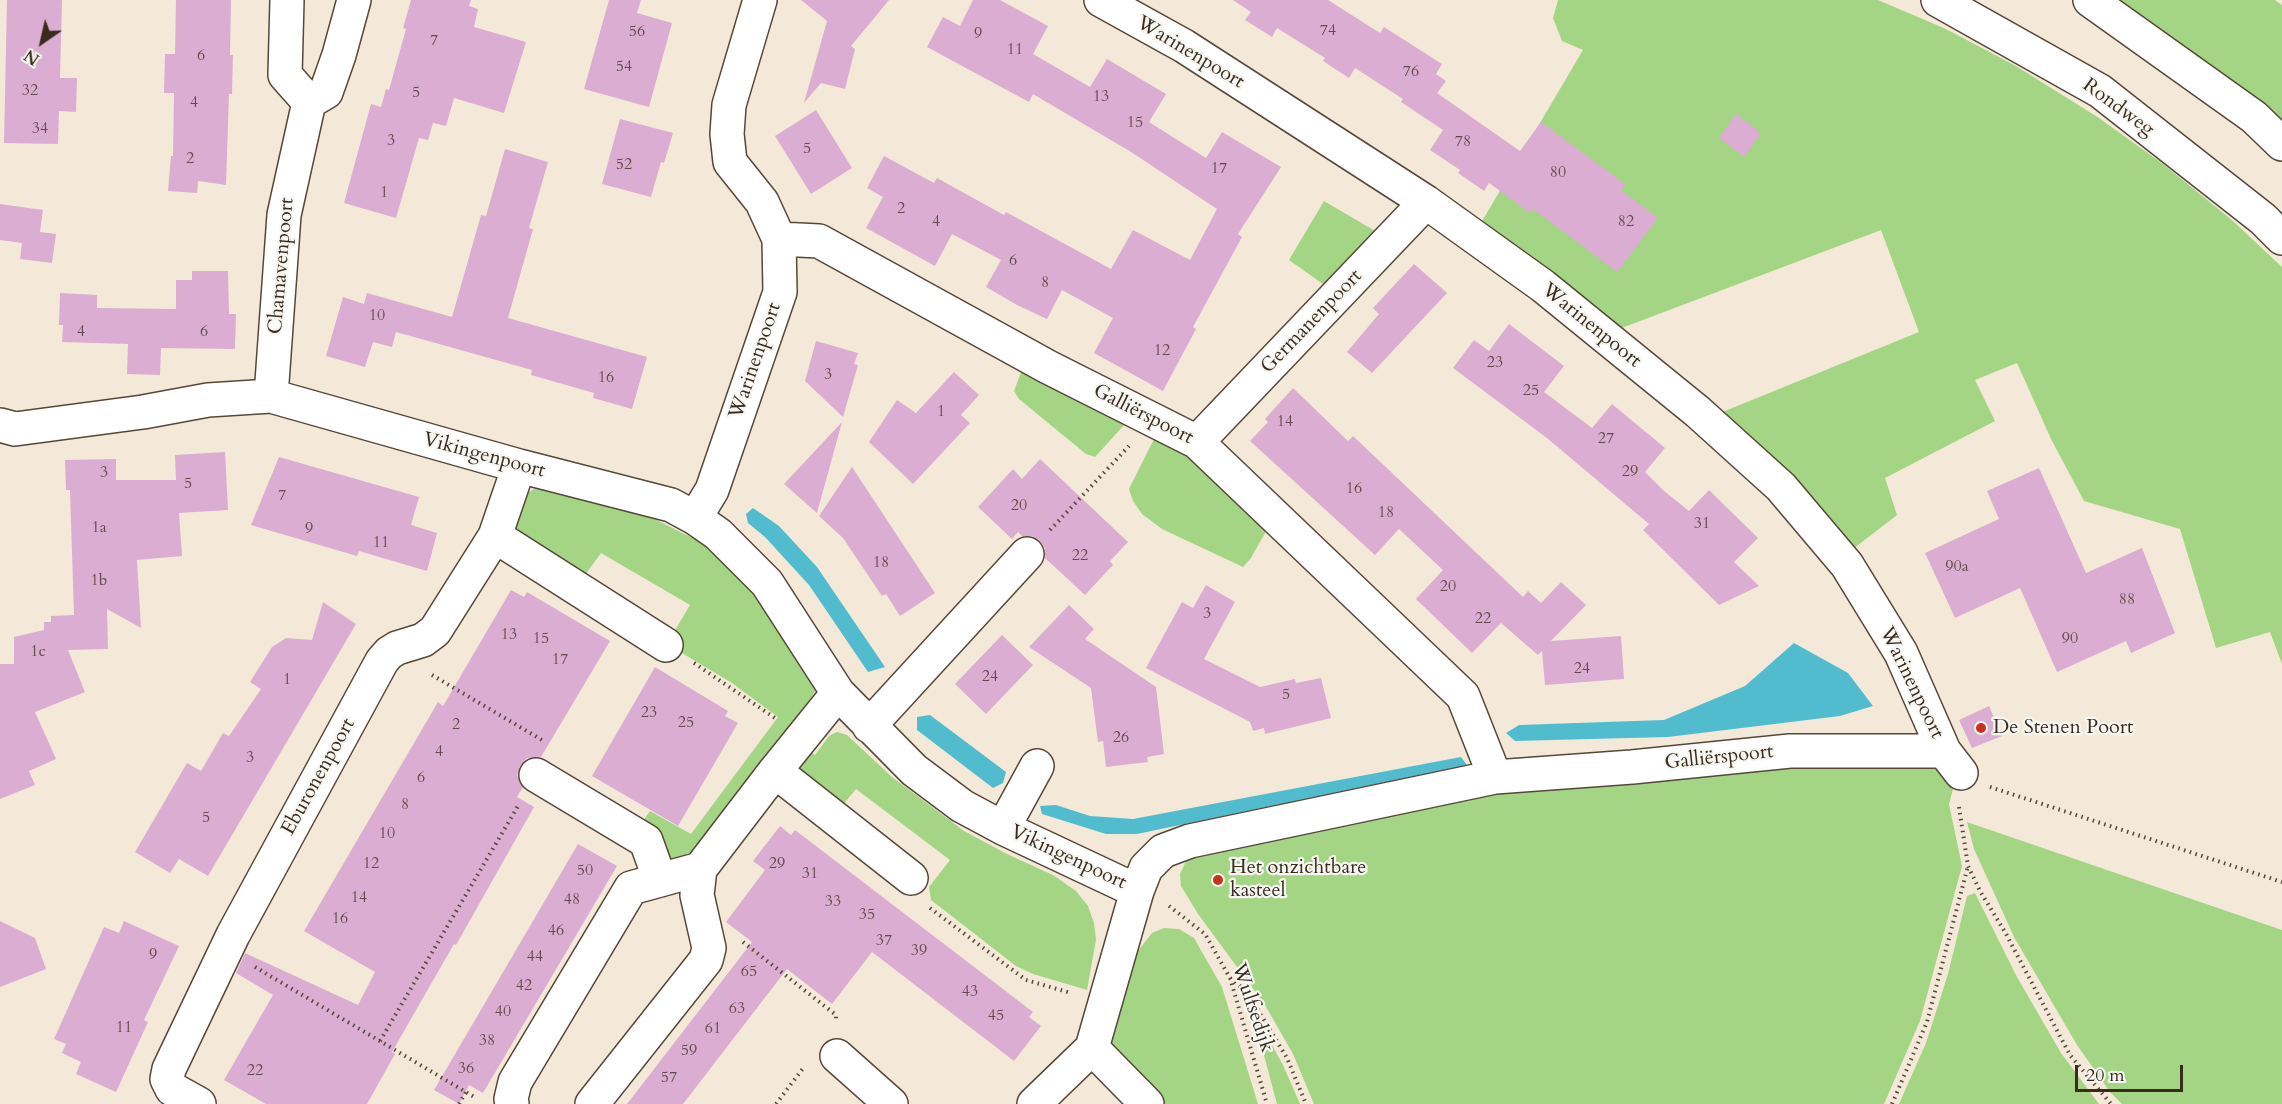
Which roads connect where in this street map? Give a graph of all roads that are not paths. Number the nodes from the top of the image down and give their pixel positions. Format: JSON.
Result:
{"nodes":[{"id":1,"x":287,"y":0,"type":"edge"},
{"id":2,"x":354,"y":0,"type":"edge"},
{"id":3,"x":760,"y":0,"type":"edge"},
{"id":4,"x":1101,"y":0,"type":"edge"},
{"id":5,"x":1938,"y":0,"type":"edge"},
{"id":6,"x":2090,"y":0,"type":"edge"},
{"id":7,"x":309,"y":102,"type":"junction"},
{"id":8,"x":2282,"y":144,"type":"edge"},
{"id":9,"x":1426,"y":202,"type":"junction"},
{"id":10,"x":2282,"y":238,"type":"edge"},
{"id":11,"x":779,"y":239,"type":"junction"},
{"id":12,"x":271,"y":396,"type":"junction"},
{"id":13,"x":0,"y":425,"type":"edge"},
{"id":14,"x":1197,"y":442,"type":"junction"},
{"id":15,"x":519,"y":466,"type":"junction"},
{"id":16,"x":695,"y":518,"type":"junction"},
{"id":17,"x":495,"y":536,"type":"junction"},
{"id":18,"x":1027,"y":555,"type":"road end"},
{"id":19,"x":666,"y":645,"type":"road end"},
{"id":20,"x":838,"y":693,"type":"junction"},
{"id":21,"x":870,"y":726,"type":"junction"},
{"id":22,"x":1036,"y":766,"type":"dead end"},
{"id":23,"x":1957,"y":768,"type":"joint"},
{"id":24,"x":775,"y":771,"type":"junction"},
{"id":25,"x":536,"y":775,"type":"road end"},
{"id":26,"x":1495,"y":777,"type":"junction"},
{"id":27,"x":1003,"y":828,"type":"junction"},
{"id":28,"x":700,"y":869,"type":"junction"},
{"id":29,"x":911,"y":878,"type":"road end"},
{"id":30,"x":660,"y":880,"type":"junction"},
{"id":31,"x":1137,"y":891,"type":"junction"},
{"id":32,"x":1092,"y":1048,"type":"junction"},
{"id":33,"x":837,"y":1056,"type":"road end"},
{"id":34,"x":199,"y":1104,"type":"edge"},
{"id":35,"x":512,"y":1104,"type":"edge"},
{"id":36,"x":592,"y":1104,"type":"edge"},
{"id":37,"x":891,"y":1104,"type":"edge"},
{"id":38,"x":1034,"y":1104,"type":"edge"},
{"id":39,"x":1147,"y":1104,"type":"edge"}],
"edges":[{"from":1,"to":7,"type":"street"},
{"from":2,"to":7,"type":"street"},
{"from":3,"to":11,"type":"street","name":"Warinenpoort"},
{"from":4,"to":9,"type":"street","name":"Warinenpoort"},
{"from":5,"to":10,"type":"street","name":"Rondweg"},
{"from":6,"to":8,"type":"street"},
{"from":7,"to":12,"type":"street","name":"Chamavenpoort"},
{"from":9,"to":14,"type":"street","name":"Germanenpoort"},
{"from":9,"to":23,"type":"street","name":"Warinenpoort"},
{"from":11,"to":14,"type":"street","name":"Galliërspoort"},
{"from":11,"to":16,"type":"street","name":"Warinenpoort"},
{"from":12,"to":13,"type":"street","name":"Vikingenpoort"},
{"from":12,"to":15,"type":"street","name":"Vikingenpoort"},
{"from":14,"to":26,"type":"street","name":"Galliërspoort"},
{"from":15,"to":16,"type":"street","name":"Vikingenpoort"},
{"from":15,"to":17,"type":"street","name":"Eburonenpoort"},
{"from":16,"to":20,"type":"street","name":"Vikingenpoort"},
{"from":17,"to":19,"type":"street"},
{"from":17,"to":34,"type":"street","name":"Eburonenpoort"},
{"from":18,"to":21,"type":"street"},
{"from":20,"to":21,"type":"street","name":"Vikingenpoort"},
{"from":20,"to":24,"type":"street"},
{"from":21,"to":27,"type":"street","name":"Vikingenpoort"},
{"from":22,"to":27,"type":"street"},
{"from":23,"to":26,"type":"street","name":"Galliërspoort"},
{"from":24,"to":28,"type":"street"},
{"from":24,"to":29,"type":"street"},
{"from":25,"to":30,"type":"street"},
{"from":26,"to":31,"type":"street","name":"Galliërspoort"},
{"from":27,"to":31,"type":"street","name":"Vikingenpoort"},
{"from":28,"to":30,"type":"street"},
{"from":28,"to":36,"type":"street"},
{"from":30,"to":35,"type":"street"},
{"from":31,"to":32,"type":"street","name":"Vikingenpoort"},
{"from":32,"to":38,"type":"street"},
{"from":32,"to":39,"type":"street"},
{"from":33,"to":37,"type":"street"}]}
